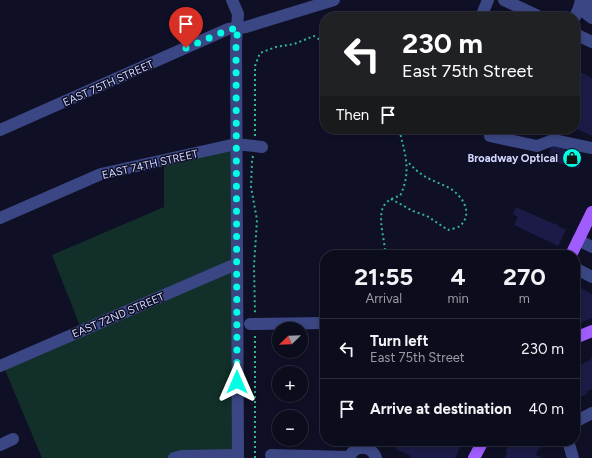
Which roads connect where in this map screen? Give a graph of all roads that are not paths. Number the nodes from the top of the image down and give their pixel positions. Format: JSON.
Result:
{"nodes":[{"id":1,"x":232,"y":0,"type":"edge"},
{"id":2,"x":334,"y":0,"type":"edge"},
{"id":3,"x":488,"y":0,"type":"edge"},
{"id":4,"x":504,"y":0,"type":"edge"},
{"id":5,"x":590,"y":0,"type":"edge"},
{"id":6,"x":592,"y":5,"type":"edge"},
{"id":7,"x":578,"y":8,"type":"edge"},
{"id":8,"x":483,"y":12,"type":"edge"},
{"id":9,"x":529,"y":12,"type":"edge"},
{"id":10,"x":592,"y":18,"type":"edge"},
{"id":11,"x":238,"y":28,"type":"junction"},
{"id":12,"x":580,"y":36,"type":"edge"},
{"id":13,"x":592,"y":42,"type":"edge"},
{"id":14,"x":0,"y":130,"type":"edge"},
{"id":15,"x":490,"y":136,"type":"dead end"},
{"id":16,"x":236,"y":144,"type":"junction"},
{"id":17,"x":262,"y":147,"type":"dead end"},
{"id":18,"x":592,"y":148,"type":"edge"},
{"id":19,"x":592,"y":212,"type":"edge"},
{"id":20,"x":0,"y":218,"type":"edge"},
{"id":21,"x":578,"y":240,"type":"junction"},
{"id":22,"x":592,"y":247,"type":"edge"},
{"id":23,"x":573,"y":250,"type":"edge"},
{"id":24,"x":236,"y":264,"type":"junction"},
{"id":25,"x":580,"y":271,"type":"edge"},
{"id":26,"x":592,"y":277,"type":"edge"},
{"id":27,"x":320,"y":323,"type":"edge"},
{"id":28,"x":253,"y":329,"type":"road end"},
{"id":29,"x":592,"y":331,"type":"edge"},
{"id":30,"x":580,"y":336,"type":"edge"},
{"id":31,"x":0,"y":366,"type":"edge"},
{"id":32,"x":592,"y":413,"type":"edge"},
{"id":33,"x":580,"y":419,"type":"edge"},
{"id":34,"x":13,"y":439,"type":"dead end"},
{"id":35,"x":0,"y":445,"type":"edge"},
{"id":36,"x":480,"y":446,"type":"edge"},
{"id":37,"x":569,"y":446,"type":"edge"},
{"id":38,"x":271,"y":455,"type":"dead end"},
{"id":39,"x":238,"y":457,"type":"edge"},
{"id":40,"x":174,"y":458,"type":"edge"},
{"id":41,"x":349,"y":458,"type":"edge"},
{"id":42,"x":376,"y":458,"type":"edge"},
{"id":43,"x":474,"y":458,"type":"edge"},
{"id":44,"x":573,"y":458,"type":"edge"}],
"edges":[{"from":1,"to":11,"type":"street"},
{"from":2,"to":11,"type":"street","name":"EAST 75TH STREET"},
{"from":3,"to":8,"type":"street"},
{"from":4,"to":9,"type":"street"},
{"from":5,"to":6,"type":"street"},
{"from":7,"to":10,"type":"street"},
{"from":11,"to":14,"type":"street","name":"EAST 75TH STREET"},
{"from":11,"to":16,"type":"street"},
{"from":12,"to":13,"type":"street"},
{"from":15,"to":18,"type":"street"},
{"from":16,"to":17,"type":"street","name":"EAST 74TH STREET"},
{"from":16,"to":20,"type":"street","name":"EAST 74TH STREET"},
{"from":16,"to":24,"type":"street"},
{"from":19,"to":21,"type":"main road"},
{"from":21,"to":22,"type":"street"},
{"from":21,"to":23,"type":"main road"},
{"from":24,"to":31,"type":"street","name":"EAST 72ND STREET"},
{"from":24,"to":39,"type":"street"},
{"from":25,"to":26,"type":"street"},
{"from":27,"to":28,"type":"street"},
{"from":29,"to":30,"type":"main road"},
{"from":32,"to":33,"type":"street"},
{"from":34,"to":35,"type":"street"},
{"from":36,"to":43,"type":"main road"},
{"from":37,"to":44,"type":"street"},
{"from":38,"to":41,"type":"street"},
{"from":39,"to":40,"type":"street"},
{"from":41,"to":42,"type":"street"}]}
